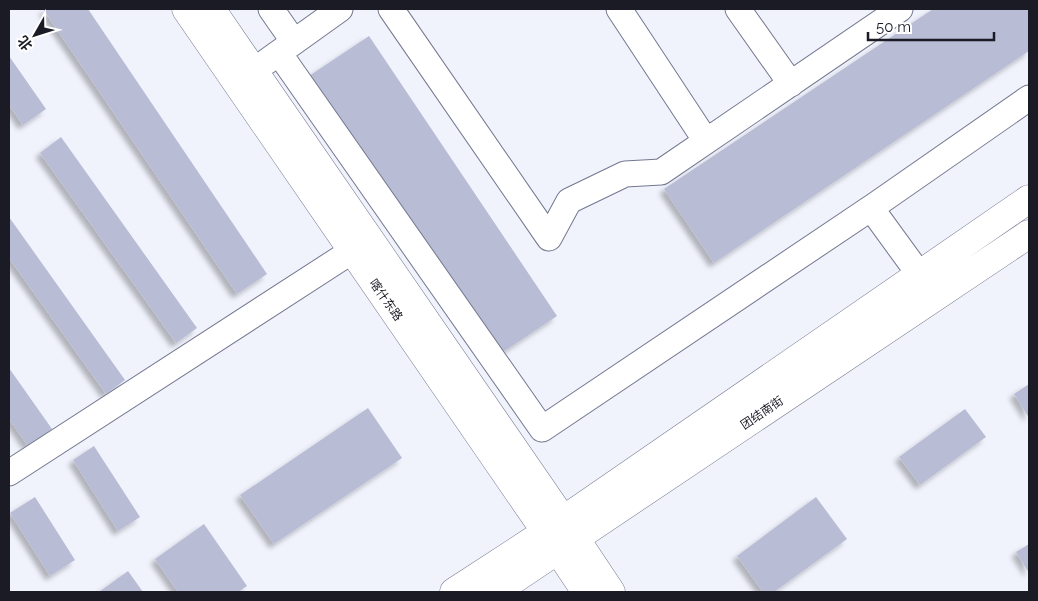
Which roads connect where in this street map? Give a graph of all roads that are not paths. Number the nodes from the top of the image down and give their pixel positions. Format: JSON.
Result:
{"nodes":[{"id":1,"x":186,"y":9,"type":"edge"},
{"id":2,"x":211,"y":9,"type":"edge"},
{"id":3,"x":271,"y":9,"type":"edge"},
{"id":4,"x":340,"y":9,"type":"edge"},
{"id":5,"x":391,"y":9,"type":"edge"},
{"id":6,"x":619,"y":9,"type":"edge"},
{"id":7,"x":738,"y":9,"type":"edge"},
{"id":8,"x":900,"y":9,"type":"edge"},
{"id":9,"x":286,"y":47,"type":"junction"},
{"id":10,"x":254,"y":71,"type":"junction"},
{"id":11,"x":790,"y":84,"type":"junction"},
{"id":12,"x":1029,"y":98,"type":"edge"},
{"id":13,"x":706,"y":142,"type":"junction"},
{"id":14,"x":1029,"y":198,"type":"edge"},
{"id":15,"x":871,"y":208,"type":"junction"},
{"id":16,"x":1029,"y":234,"type":"edge"},
{"id":17,"x":352,"y":251,"type":"junction"},
{"id":18,"x":919,"y":274,"type":"junction"},
{"id":19,"x":9,"y":473,"type":"edge"},
{"id":20,"x":560,"y":535,"type":"junction"},
{"id":21,"x":454,"y":592,"type":"edge"},
{"id":22,"x":495,"y":592,"type":"edge"},
{"id":23,"x":586,"y":592,"type":"edge"},
{"id":24,"x":611,"y":592,"type":"edge"}],
"edges":[{"from":1,"to":17,"type":"main road","name":"喀什东路"},
{"from":2,"to":10,"type":"main road","name":"喀什东路"},
{"from":3,"to":9,"type":"street"},
{"from":4,"to":9,"type":"street"},
{"from":5,"to":13,"type":"street"},
{"from":6,"to":13,"type":"street"},
{"from":7,"to":11,"type":"street"},
{"from":8,"to":11,"type":"street"},
{"from":9,"to":10,"type":"street"},
{"from":9,"to":15,"type":"street"},
{"from":10,"to":20,"type":"main road","name":"喀什东路"},
{"from":11,"to":13,"type":"street"},
{"from":12,"to":15,"type":"street"},
{"from":14,"to":18,"type":"main road"},
{"from":15,"to":18,"type":"street"},
{"from":16,"to":20,"type":"main road","name":"团结南街"},
{"from":17,"to":19,"type":"street"},
{"from":17,"to":20,"type":"main road","name":"喀什东路"},
{"from":18,"to":20,"type":"main road"},
{"from":20,"to":21,"type":"main road"},
{"from":20,"to":22,"type":"main road","name":"团结南街"},
{"from":20,"to":23,"type":"main road","name":"喀什东路"},
{"from":20,"to":24,"type":"main road","name":"喀什东路"}]}
